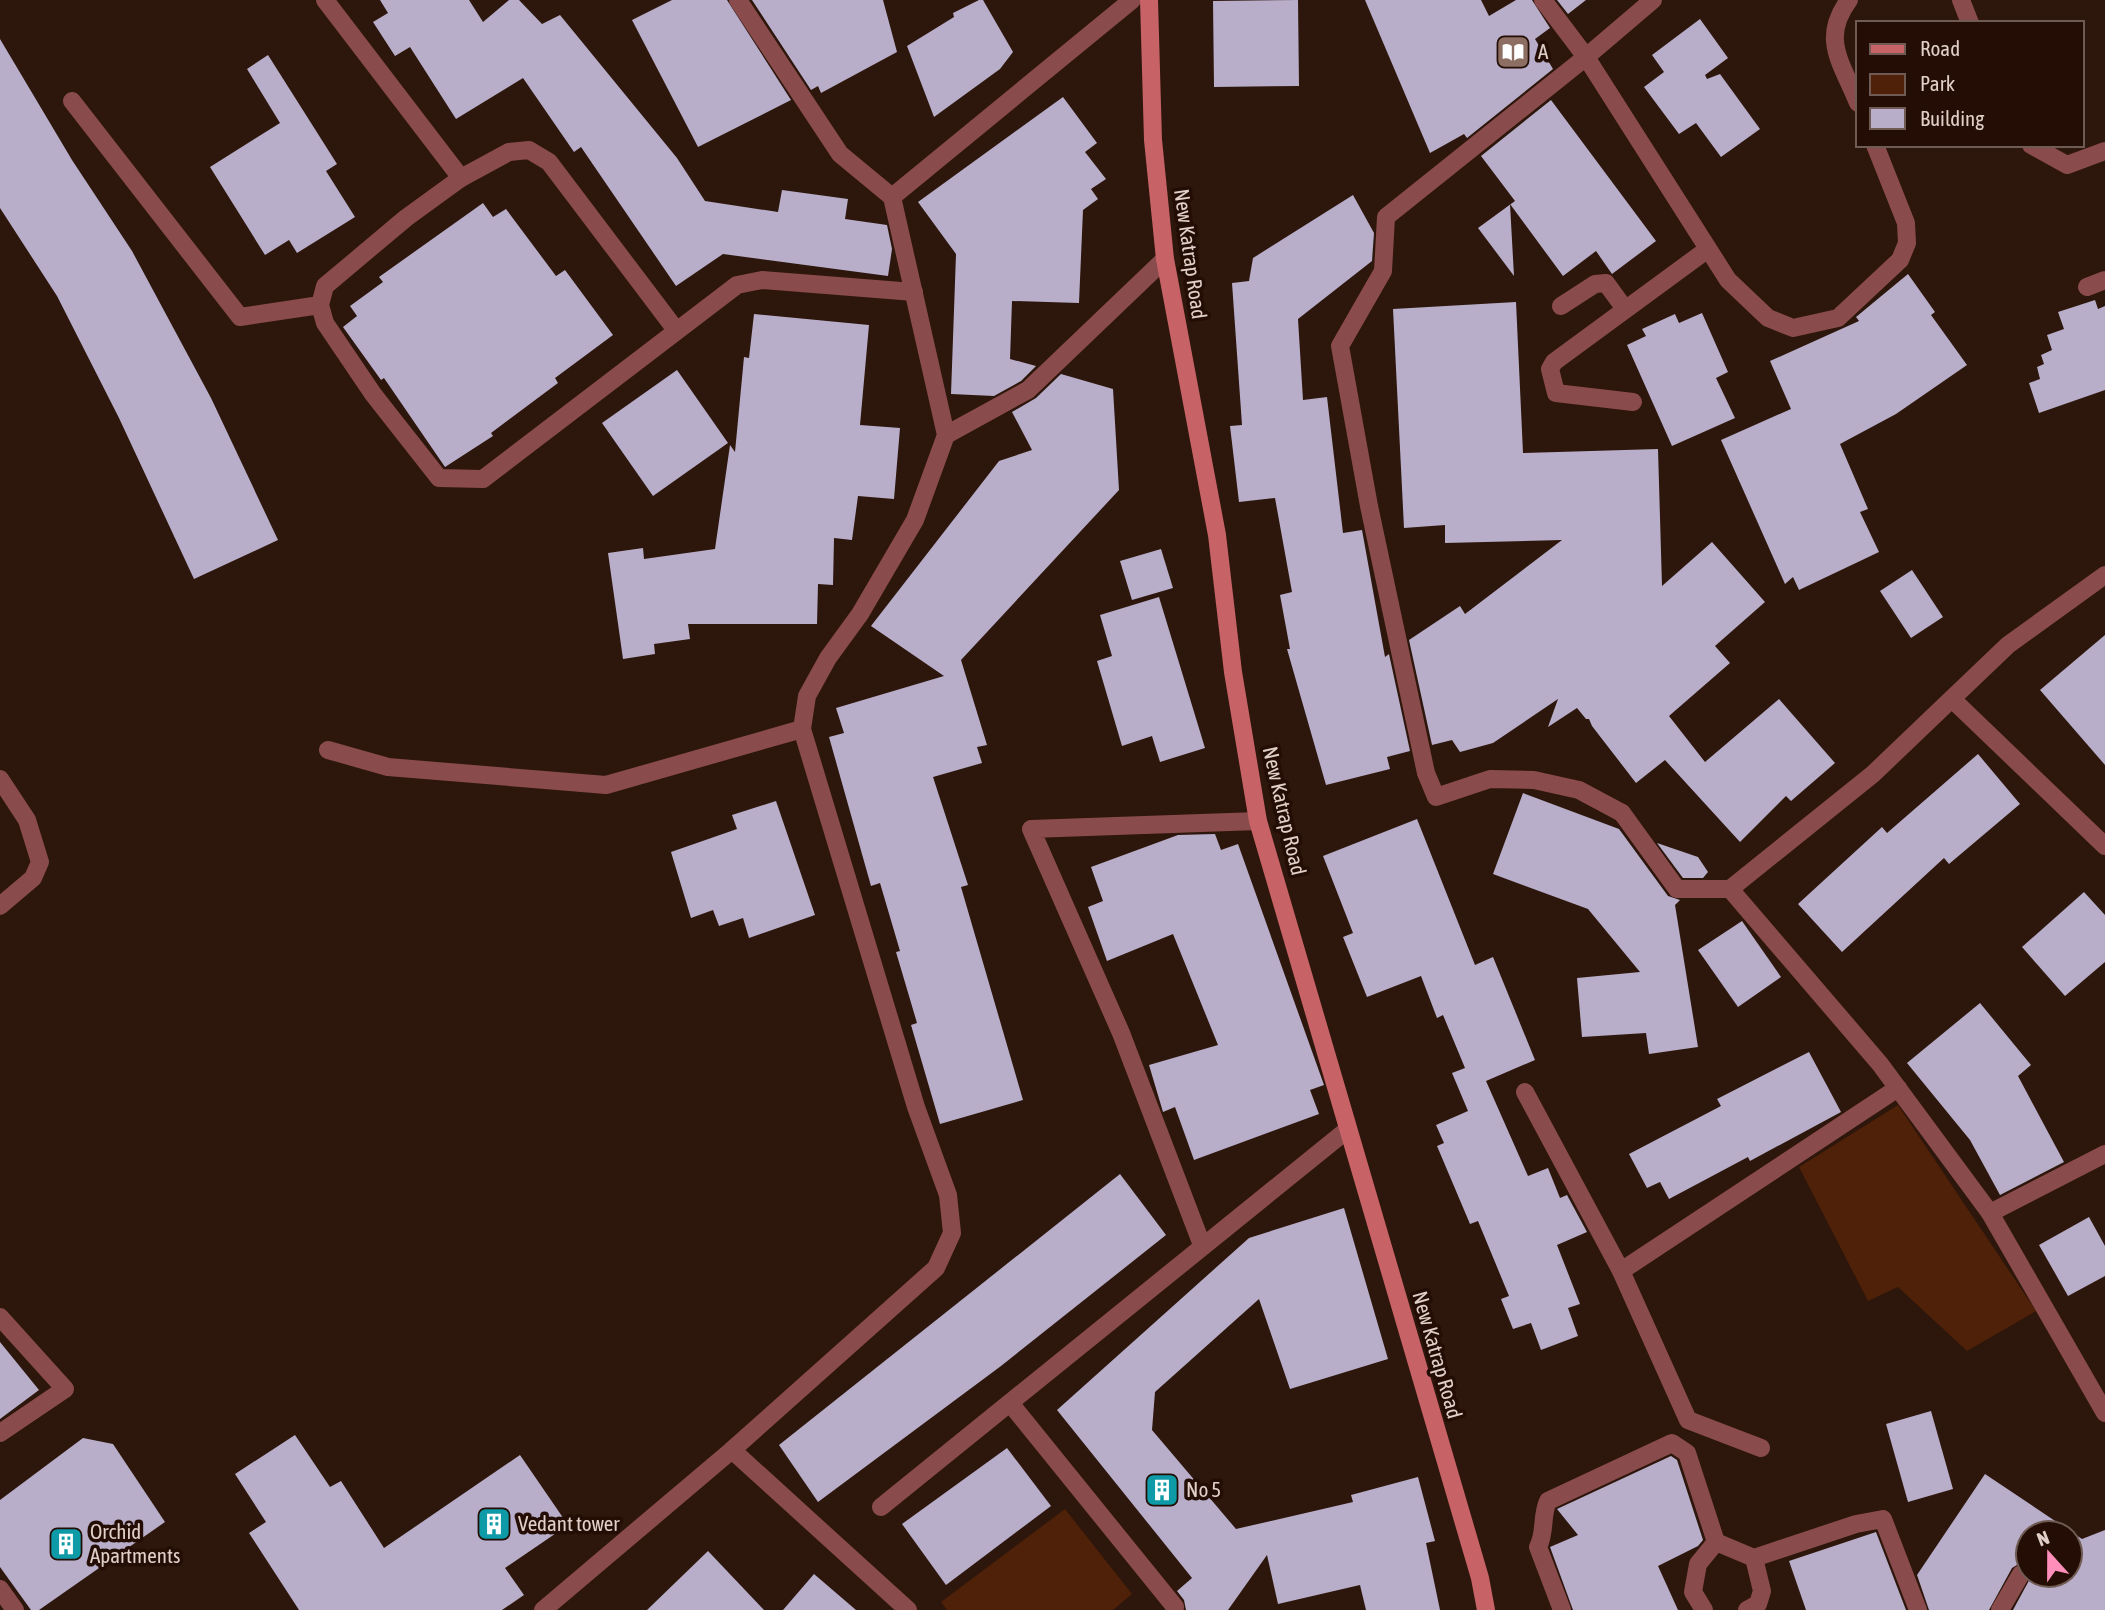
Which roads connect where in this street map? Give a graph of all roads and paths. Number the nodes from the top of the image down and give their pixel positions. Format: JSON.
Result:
{"nodes":[{"id":1,"x":325,"y":0,"type":"edge"},
{"id":2,"x":738,"y":0,"type":"edge"},
{"id":3,"x":1132,"y":0,"type":"edge"},
{"id":4,"x":1149,"y":0,"type":"edge"},
{"id":5,"x":1544,"y":0,"type":"edge"},
{"id":6,"x":1653,"y":0,"type":"edge"},
{"id":7,"x":1849,"y":0,"type":"edge"},
{"id":8,"x":1961,"y":0,"type":"edge"},
{"id":9,"x":1969,"y":21,"type":"edge"},
{"id":10,"x":1586,"y":57,"type":"junction"},
{"id":11,"x":1856,"y":98,"type":"edge"},
{"id":12,"x":72,"y":101,"type":"dead end"},
{"id":13,"x":1876,"y":147,"type":"edge"},
{"id":14,"x":2035,"y":147,"type":"edge"},
{"id":15,"x":2105,"y":151,"type":"edge"},
{"id":16,"x":461,"y":178,"type":"junction"},
{"id":17,"x":892,"y":197,"type":"junction"},
{"id":18,"x":1708,"y":249,"type":"junction"},
{"id":19,"x":1165,"y":259,"type":"junction"},
{"id":20,"x":2105,"y":280,"type":"edge"},
{"id":21,"x":2087,"y":287,"type":"dead end"},
{"id":22,"x":914,"y":292,"type":"junction"},
{"id":23,"x":320,"y":305,"type":"junction"},
{"id":24,"x":1561,"y":306,"type":"dead end"},
{"id":25,"x":1625,"y":309,"type":"junction"},
{"id":26,"x":676,"y":330,"type":"junction"},
{"id":27,"x":1633,"y":402,"type":"dead end"},
{"id":28,"x":946,"y":435,"type":"junction"},
{"id":29,"x":2105,"y":575,"type":"edge"},
{"id":30,"x":1952,"y":699,"type":"junction"},
{"id":31,"x":802,"y":729,"type":"junction"},
{"id":32,"x":328,"y":750,"type":"dead end"},
{"id":33,"x":0,"y":779,"type":"edge"},
{"id":34,"x":1258,"y":821,"type":"junction"},
{"id":35,"x":2105,"y":846,"type":"edge"},
{"id":36,"x":1731,"y":890,"type":"junction"},
{"id":37,"x":0,"y":906,"type":"edge"},
{"id":38,"x":1898,"y":1088,"type":"junction"},
{"id":39,"x":1525,"y":1092,"type":"dead end"},
{"id":40,"x":1347,"y":1130,"type":"junction"},
{"id":41,"x":2105,"y":1154,"type":"edge"},
{"id":42,"x":1990,"y":1213,"type":"junction"},
{"id":43,"x":1202,"y":1245,"type":"junction"},
{"id":44,"x":1620,"y":1271,"type":"junction"},
{"id":45,"x":0,"y":1317,"type":"edge"},
{"id":46,"x":1010,"y":1403,"type":"junction"},
{"id":47,"x":2105,"y":1413,"type":"edge"},
{"id":48,"x":0,"y":1433,"type":"edge"},
{"id":49,"x":1761,"y":1448,"type":"dead end"},
{"id":50,"x":732,"y":1450,"type":"junction"},
{"id":51,"x":881,"y":1507,"type":"dead end"},
{"id":52,"x":1716,"y":1542,"type":"junction"},
{"id":53,"x":1754,"y":1558,"type":"junction"},
{"id":54,"x":2014,"y":1586,"type":"edge"},
{"id":55,"x":0,"y":1589,"type":"edge"},
{"id":56,"x":1175,"y":1607,"type":"dead end"},
{"id":57,"x":15,"y":1610,"type":"edge"},
{"id":58,"x":543,"y":1610,"type":"edge"},
{"id":59,"x":908,"y":1610,"type":"edge"},
{"id":60,"x":1486,"y":1610,"type":"edge"},
{"id":61,"x":1562,"y":1610,"type":"edge"},
{"id":62,"x":1704,"y":1610,"type":"edge"},
{"id":63,"x":1747,"y":1610,"type":"edge"},
{"id":64,"x":1918,"y":1610,"type":"edge"},
{"id":65,"x":2000,"y":1610,"type":"edge"}],
"edges":[{"from":1,"to":16,"type":"street"},
{"from":2,"to":17,"type":"street"},
{"from":3,"to":17,"type":"street"},
{"from":4,"to":19,"type":"street","name":"New Katrap Road"},
{"from":5,"to":10,"type":"street"},
{"from":6,"to":10,"type":"street"},
{"from":7,"to":11,"type":"street"},
{"from":8,"to":9,"type":"street"},
{"from":10,"to":18,"type":"street"},
{"from":10,"to":36,"type":"street"},
{"from":12,"to":23,"type":"street"},
{"from":13,"to":18,"type":"street"},
{"from":14,"to":15,"type":"street"},
{"from":16,"to":23,"type":"street"},
{"from":16,"to":26,"type":"street"},
{"from":17,"to":22,"type":"street"},
{"from":18,"to":25,"type":"street"},
{"from":19,"to":28,"type":"street"},
{"from":19,"to":34,"type":"street","name":"New Katrap Road"},
{"from":20,"to":21,"type":"street"},
{"from":22,"to":26,"type":"street"},
{"from":22,"to":28,"type":"street"},
{"from":23,"to":26,"type":"street"},
{"from":24,"to":25,"type":"street"},
{"from":25,"to":27,"type":"street"},
{"from":28,"to":31,"type":"street"},
{"from":29,"to":30,"type":"street"},
{"from":30,"to":35,"type":"street"},
{"from":30,"to":36,"type":"street"},
{"from":31,"to":32,"type":"street"},
{"from":31,"to":50,"type":"street"},
{"from":33,"to":37,"type":"street"},
{"from":34,"to":40,"type":"street","name":"New Katrap Road"},
{"from":34,"to":43,"type":"street"},
{"from":36,"to":38,"type":"street"},
{"from":38,"to":42,"type":"street"},
{"from":38,"to":44,"type":"street"},
{"from":39,"to":44,"type":"street"},
{"from":40,"to":43,"type":"street"},
{"from":40,"to":60,"type":"street","name":"New Katrap Road"},
{"from":41,"to":42,"type":"street"},
{"from":42,"to":47,"type":"street"},
{"from":43,"to":46,"type":"street"},
{"from":44,"to":49,"type":"street"},
{"from":45,"to":48,"type":"street"},
{"from":46,"to":51,"type":"street"},
{"from":46,"to":56,"type":"street"},
{"from":50,"to":58,"type":"street"},
{"from":50,"to":59,"type":"street"},
{"from":52,"to":53,"type":"street"},
{"from":52,"to":61,"type":"street"},
{"from":52,"to":62,"type":"street"},
{"from":53,"to":63,"type":"street"},
{"from":53,"to":64,"type":"street"},
{"from":54,"to":65,"type":"street"},
{"from":55,"to":57,"type":"street"}]}
